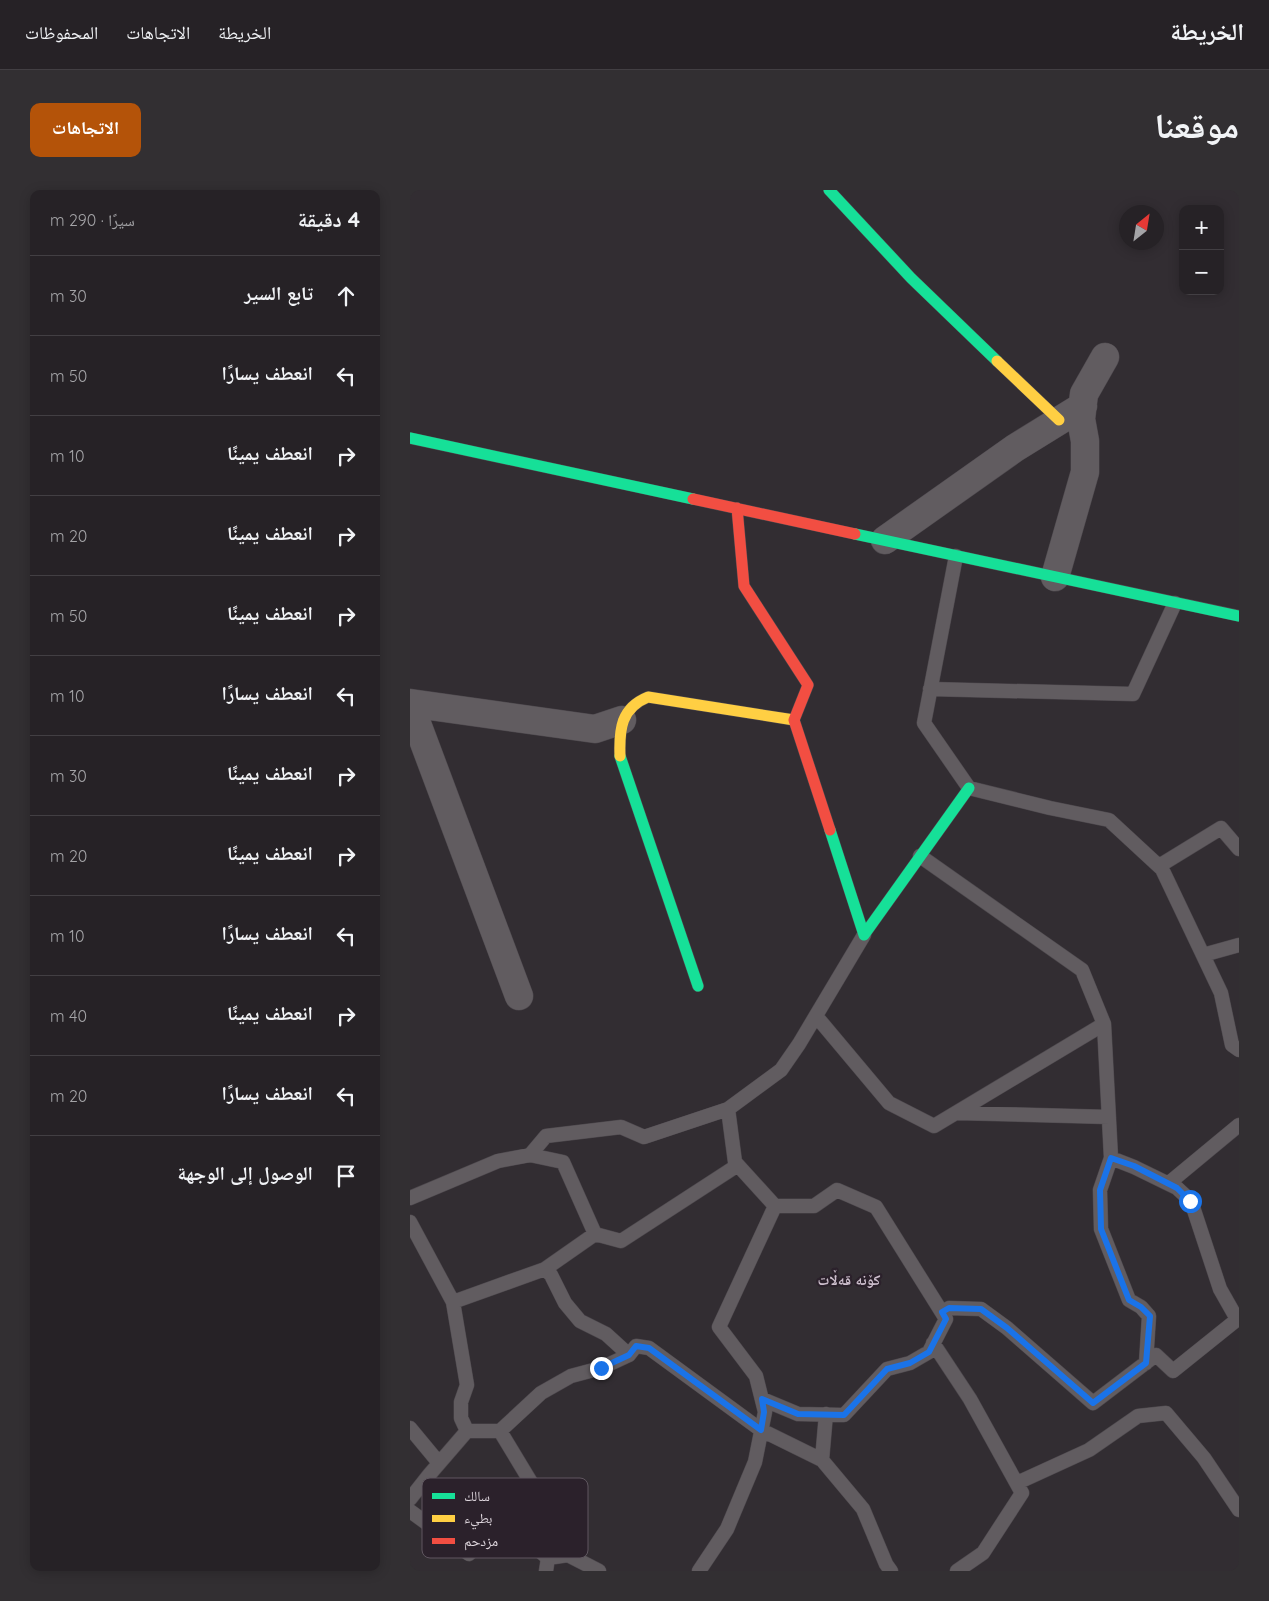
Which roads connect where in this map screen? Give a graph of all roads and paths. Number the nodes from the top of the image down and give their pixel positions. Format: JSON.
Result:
{"nodes":[{"id":1,"x":829,"y":190,"type":"edge"},
{"id":2,"x":1105,"y":357,"type":"dead end"},
{"id":3,"x":1083,"y":406,"type":"junction"},
{"id":4,"x":1059,"y":420,"type":"junction"},
{"id":5,"x":410,"y":438,"type":"edge"},
{"id":6,"x":737,"y":508,"type":"junction"},
{"id":7,"x":885,"y":540,"type":"junction"},
{"id":8,"x":956,"y":556,"type":"junction"},
{"id":9,"x":1055,"y":577,"type":"junction"},
{"id":10,"x":1176,"y":603,"type":"junction"},
{"id":11,"x":1239,"y":616,"type":"edge"},
{"id":12,"x":930,"y":689,"type":"junction"},
{"id":13,"x":410,"y":704,"type":"edge"},
{"id":14,"x":622,"y":720,"type":"junction"},
{"id":15,"x":794,"y":720,"type":"junction"},
{"id":16,"x":969,"y":788,"type":"junction"},
{"id":17,"x":1239,"y":848,"type":"edge"},
{"id":18,"x":920,"y":856,"type":"junction"},
{"id":19,"x":1158,"y":866,"type":"junction"},
{"id":20,"x":864,"y":935,"type":"junction"},
{"id":21,"x":1239,"y":944,"type":"edge"},
{"id":22,"x":1203,"y":955,"type":"junction"},
{"id":23,"x":698,"y":986,"type":"dead end"},
{"id":24,"x":519,"y":996,"type":"dead end"},
{"id":25,"x":816,"y":1016,"type":"junction"},
{"id":26,"x":1104,"y":1024,"type":"junction"},
{"id":27,"x":1239,"y":1050,"type":"edge"},
{"id":28,"x":728,"y":1109,"type":"junction"},
{"id":29,"x":956,"y":1113,"type":"junction"},
{"id":30,"x":1109,"y":1117,"type":"junction"},
{"id":31,"x":1239,"y":1125,"type":"edge"},
{"id":32,"x":530,"y":1155,"type":"junction"},
{"id":33,"x":1111,"y":1158,"type":"junction"},
{"id":34,"x":738,"y":1165,"type":"junction"},
{"id":35,"x":1169,"y":1183,"type":"junction"},
{"id":36,"x":410,"y":1198,"type":"edge"},
{"id":37,"x":775,"y":1206,"type":"junction"},
{"id":38,"x":410,"y":1222,"type":"edge"},
{"id":39,"x":595,"y":1234,"type":"junction"},
{"id":40,"x":545,"y":1269,"type":"junction"},
{"id":41,"x":453,"y":1302,"type":"junction"},
{"id":42,"x":942,"y":1312,"type":"junction"},
{"id":43,"x":1238,"y":1319,"type":"edge"},
{"id":44,"x":933,"y":1343,"type":"junction"},
{"id":45,"x":629,"y":1355,"type":"junction"},
{"id":46,"x":1146,"y":1363,"type":"junction"},
{"id":47,"x":762,"y":1399,"type":"junction"},
{"id":48,"x":826,"y":1414,"type":"junction"},
{"id":49,"x":410,"y":1428,"type":"edge"},
{"id":50,"x":761,"y":1430,"type":"junction"},
{"id":51,"x":467,"y":1431,"type":"junction"},
{"id":52,"x":500,"y":1431,"type":"junction"},
{"id":53,"x":822,"y":1460,"type":"junction"},
{"id":54,"x":439,"y":1463,"type":"junction"},
{"id":55,"x":427,"y":1478,"type":"edge"},
{"id":56,"x":528,"y":1478,"type":"edge"},
{"id":57,"x":1017,"y":1483,"type":"junction"},
{"id":58,"x":422,"y":1484,"type":"edge"},
{"id":59,"x":410,"y":1499,"type":"edge"},
{"id":60,"x":1239,"y":1510,"type":"edge"},
{"id":61,"x":410,"y":1511,"type":"edge"},
{"id":62,"x":422,"y":1520,"type":"edge"},
{"id":63,"x":561,"y":1558,"type":"edge"},
{"id":64,"x":574,"y":1558,"type":"edge"},
{"id":65,"x":547,"y":1564,"type":"edge"},
{"id":66,"x":599,"y":1571,"type":"edge"},
{"id":67,"x":699,"y":1571,"type":"edge"},
{"id":68,"x":891,"y":1571,"type":"edge"},
{"id":69,"x":957,"y":1571,"type":"edge"}],
"edges":[{"from":1,"to":4,"type":"street"},
{"from":2,"to":3,"type":"street"},
{"from":3,"to":4,"type":"street"},
{"from":3,"to":9,"type":"street"},
{"from":4,"to":7,"type":"street"},
{"from":5,"to":6,"type":"street"},
{"from":6,"to":7,"type":"street"},
{"from":6,"to":15,"type":"street"},
{"from":7,"to":8,"type":"street"},
{"from":8,"to":9,"type":"street"},
{"from":8,"to":12,"type":"lane"},
{"from":9,"to":10,"type":"street"},
{"from":10,"to":11,"type":"street"},
{"from":10,"to":12,"type":"lane"},
{"from":12,"to":16,"type":"lane"},
{"from":13,"to":14,"type":"street"},
{"from":13,"to":24,"type":"street"},
{"from":14,"to":15,"type":"street"},
{"from":14,"to":23,"type":"street"},
{"from":15,"to":20,"type":"street"},
{"from":16,"to":18,"type":"street"},
{"from":16,"to":19,"type":"lane"},
{"from":17,"to":19,"type":"lane"},
{"from":18,"to":20,"type":"street"},
{"from":18,"to":26,"type":"lane"},
{"from":19,"to":22,"type":"lane"},
{"from":20,"to":25,"type":"lane"},
{"from":21,"to":22,"type":"lane"},
{"from":22,"to":27,"type":"lane"},
{"from":25,"to":28,"type":"lane"},
{"from":25,"to":29,"type":"lane"},
{"from":26,"to":29,"type":"lane"},
{"from":26,"to":30,"type":"lane"},
{"from":28,"to":32,"type":"lane"},
{"from":28,"to":34,"type":"lane"},
{"from":29,"to":30,"type":"lane"},
{"from":30,"to":33,"type":"lane"},
{"from":31,"to":35,"type":"lane"},
{"from":32,"to":36,"type":"lane"},
{"from":32,"to":39,"type":"lane"},
{"from":33,"to":35,"type":"lane"},
{"from":33,"to":46,"type":"lane"},
{"from":34,"to":37,"type":"lane"},
{"from":34,"to":39,"type":"lane"},
{"from":35,"to":43,"type":"lane"},
{"from":37,"to":42,"type":"lane"},
{"from":37,"to":47,"type":"lane"},
{"from":38,"to":41,"type":"lane"},
{"from":39,"to":40,"type":"lane"},
{"from":40,"to":41,"type":"lane"},
{"from":40,"to":45,"type":"lane"},
{"from":41,"to":51,"type":"lane"},
{"from":42,"to":44,"type":"lane"},
{"from":42,"to":46,"type":"lane"},
{"from":43,"to":46,"type":"lane"},
{"from":44,"to":48,"type":"lane"},
{"from":44,"to":57,"type":"lane"},
{"from":45,"to":50,"type":"lane"},
{"from":45,"to":52,"type":"lane"},
{"from":47,"to":48,"type":"lane"},
{"from":47,"to":50,"type":"lane"},
{"from":48,"to":53,"type":"lane"},
{"from":49,"to":54,"type":"lane"},
{"from":50,"to":53,"type":"lane"},
{"from":50,"to":67,"type":"lane"},
{"from":51,"to":52,"type":"lane"},
{"from":51,"to":54,"type":"lane"},
{"from":52,"to":56,"type":"lane"},
{"from":53,"to":68,"type":"lane"},
{"from":54,"to":55,"type":"lane"},
{"from":57,"to":60,"type":"lane"},
{"from":57,"to":69,"type":"lane"},
{"from":58,"to":59,"type":"lane"},
{"from":61,"to":62,"type":"lane"},
{"from":63,"to":65,"type":"lane"},
{"from":64,"to":66,"type":"lane"}]}
